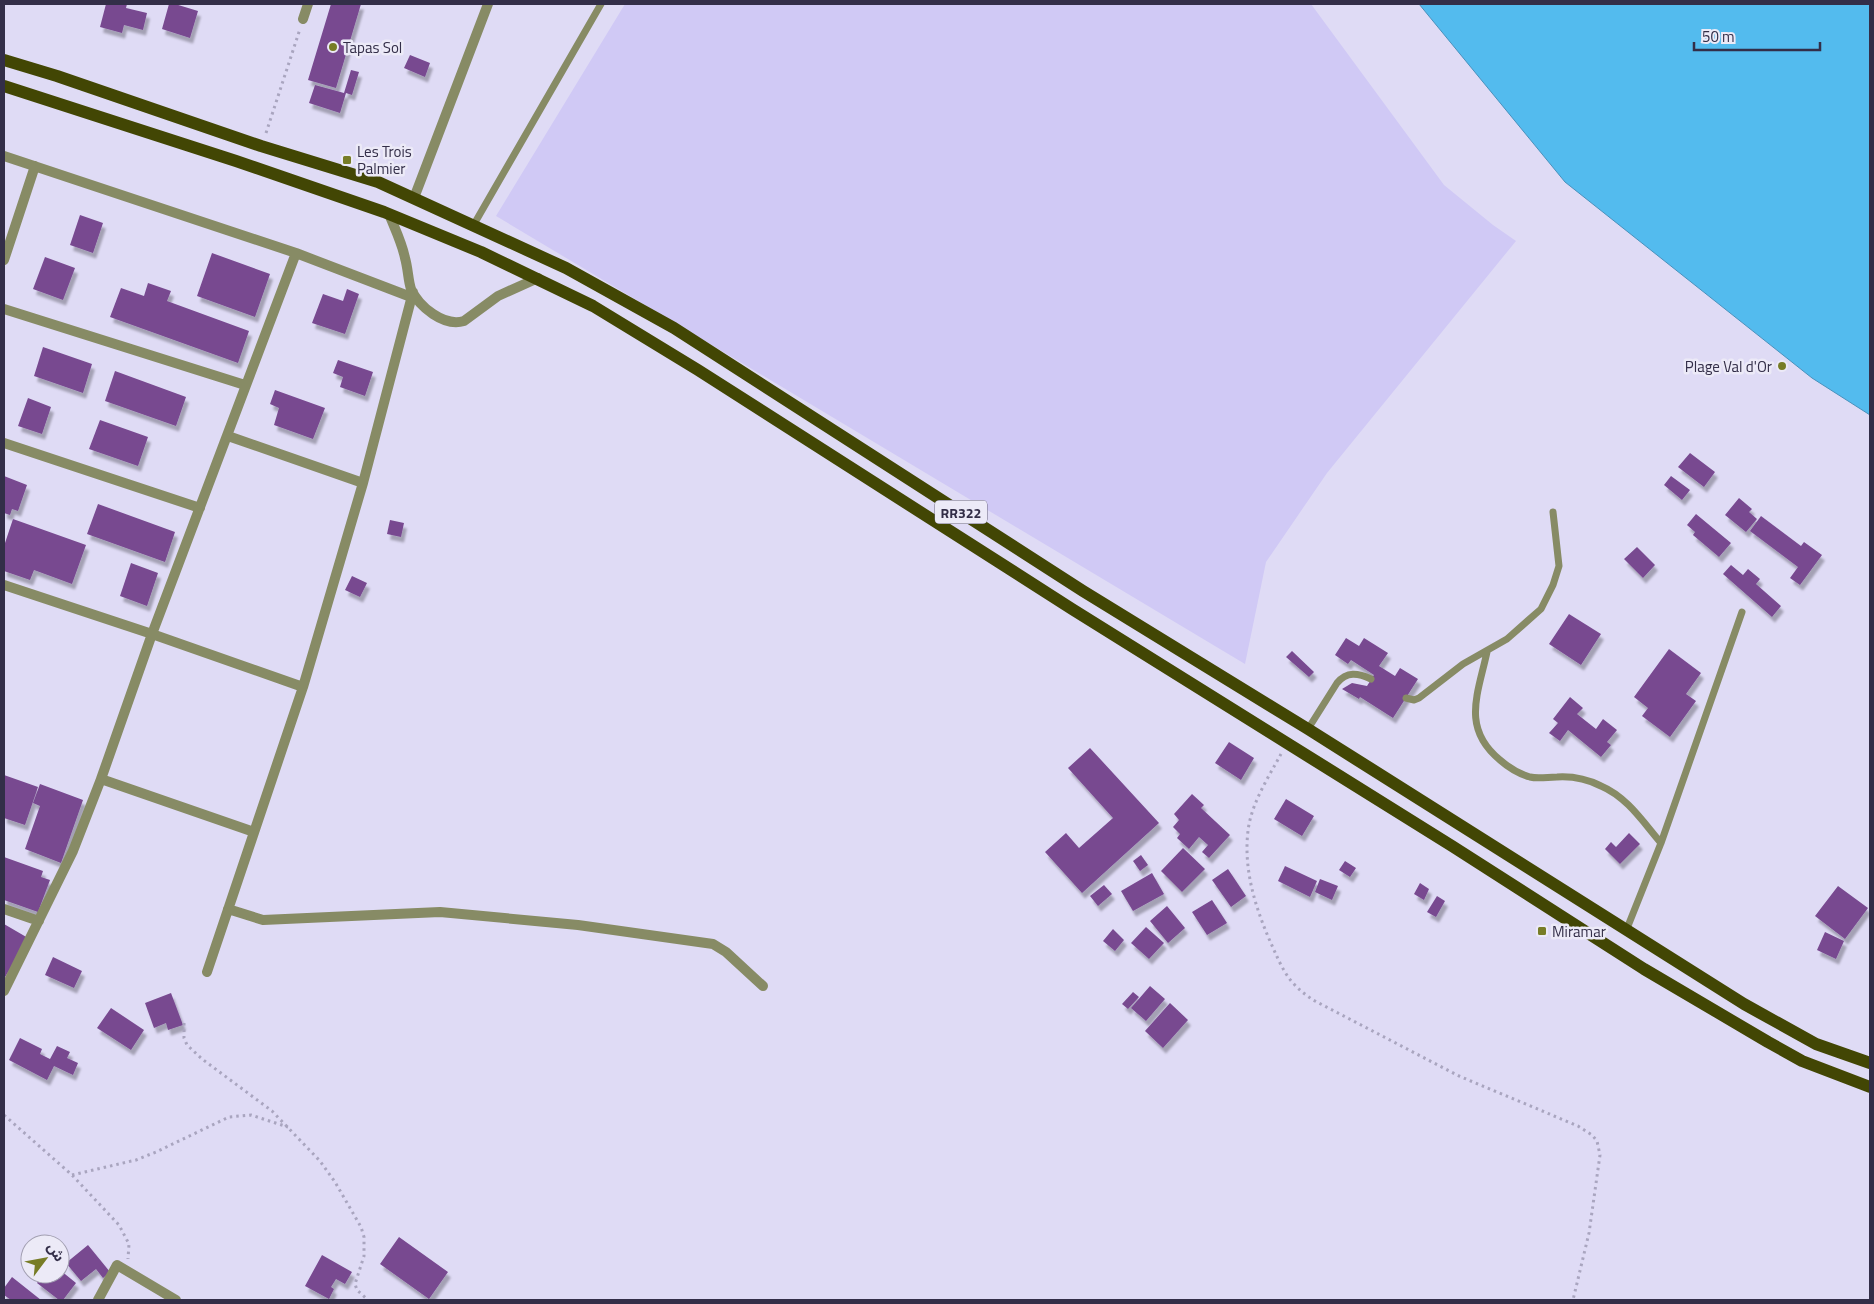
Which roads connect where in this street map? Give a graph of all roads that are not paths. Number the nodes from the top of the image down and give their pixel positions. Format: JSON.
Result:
{"nodes":[{"id":1,"x":308,"y":4,"type":"edge"},
{"id":2,"x":488,"y":4,"type":"edge"},
{"id":3,"x":601,"y":4,"type":"edge"},
{"id":4,"x":303,"y":19,"type":"road end"},
{"id":5,"x":4,"y":60,"type":"edge"},
{"id":6,"x":4,"y":86,"type":"edge"},
{"id":7,"x":4,"y":156,"type":"edge"},
{"id":8,"x":35,"y":166,"type":"junction"},
{"id":9,"x":414,"y":198,"type":"junction"},
{"id":10,"x":389,"y":214,"type":"junction"},
{"id":11,"x":474,"y":226,"type":"junction"},
{"id":12,"x":296,"y":253,"type":"junction"},
{"id":13,"x":4,"y":260,"type":"edge"},
{"id":14,"x":538,"y":278,"type":"junction"},
{"id":15,"x":412,"y":294,"type":"junction"},
{"id":16,"x":4,"y":309,"type":"edge"},
{"id":17,"x":245,"y":385,"type":"junction"},
{"id":18,"x":228,"y":436,"type":"junction"},
{"id":19,"x":4,"y":443,"type":"edge"},
{"id":20,"x":363,"y":483,"type":"junction"},
{"id":21,"x":200,"y":508,"type":"junction"},
{"id":22,"x":1553,"y":512,"type":"dead end"},
{"id":23,"x":4,"y":585,"type":"edge"},
{"id":24,"x":1742,"y":612,"type":"dead end"},
{"id":25,"x":152,"y":634,"type":"junction"},
{"id":26,"x":1487,"y":652,"type":"junction"},
{"id":27,"x":1371,"y":680,"type":"dead end"},
{"id":28,"x":303,"y":687,"type":"junction"},
{"id":29,"x":1406,"y":698,"type":"dead end"},
{"id":30,"x":1308,"y":729,"type":"junction"},
{"id":31,"x":101,"y":779,"type":"junction"},
{"id":32,"x":254,"y":832,"type":"junction"},
{"id":33,"x":1661,"y":843,"type":"junction"},
{"id":34,"x":4,"y":909,"type":"edge"},
{"id":35,"x":228,"y":910,"type":"junction"},
{"id":36,"x":39,"y":921,"type":"junction"},
{"id":37,"x":1626,"y":931,"type":"junction"},
{"id":38,"x":207,"y":972,"type":"dead end"},
{"id":39,"x":763,"y":986,"type":"dead end"},
{"id":40,"x":4,"y":991,"type":"edge"},
{"id":41,"x":1870,"y":1063,"type":"edge"},
{"id":42,"x":1870,"y":1087,"type":"edge"},
{"id":43,"x":98,"y":1300,"type":"edge"},
{"id":44,"x":176,"y":1300,"type":"edge"}],
"edges":[{"from":1,"to":4,"type":"street"},
{"from":2,"to":9,"type":"street"},
{"from":3,"to":11,"type":"lane"},
{"from":5,"to":9,"type":"main road","number":"RR322"},
{"from":6,"to":10,"type":"main road","number":"RR322"},
{"from":7,"to":8,"type":"street"},
{"from":8,"to":12,"type":"street"},
{"from":8,"to":13,"type":"street"},
{"from":9,"to":11,"type":"main road","number":"RR322"},
{"from":10,"to":14,"type":"main road","number":"RR322"},
{"from":10,"to":15,"type":"street"},
{"from":11,"to":30,"type":"main road","number":"RR322"},
{"from":12,"to":15,"type":"street"},
{"from":12,"to":17,"type":"street"},
{"from":14,"to":15,"type":"street"},
{"from":14,"to":42,"type":"main road","number":"RR322"},
{"from":15,"to":20,"type":"street"},
{"from":16,"to":17,"type":"street"},
{"from":17,"to":18,"type":"street"},
{"from":18,"to":20,"type":"street"},
{"from":18,"to":21,"type":"street"},
{"from":19,"to":21,"type":"street"},
{"from":20,"to":28,"type":"street"},
{"from":21,"to":25,"type":"street"},
{"from":22,"to":26,"type":"lane"},
{"from":23,"to":25,"type":"street"},
{"from":24,"to":33,"type":"lane"},
{"from":25,"to":28,"type":"street"},
{"from":25,"to":31,"type":"street"},
{"from":26,"to":29,"type":"lane"},
{"from":26,"to":33,"type":"lane"},
{"from":27,"to":30,"type":"lane"},
{"from":28,"to":32,"type":"street"},
{"from":30,"to":37,"type":"main road","number":"RR322"},
{"from":31,"to":32,"type":"street"},
{"from":31,"to":36,"type":"street"},
{"from":32,"to":35,"type":"street"},
{"from":33,"to":37,"type":"lane"},
{"from":34,"to":36,"type":"street"},
{"from":35,"to":38,"type":"street"},
{"from":35,"to":39,"type":"street"},
{"from":36,"to":40,"type":"street"},
{"from":37,"to":41,"type":"main road","number":"RR322"},
{"from":43,"to":44,"type":"street"}]}
